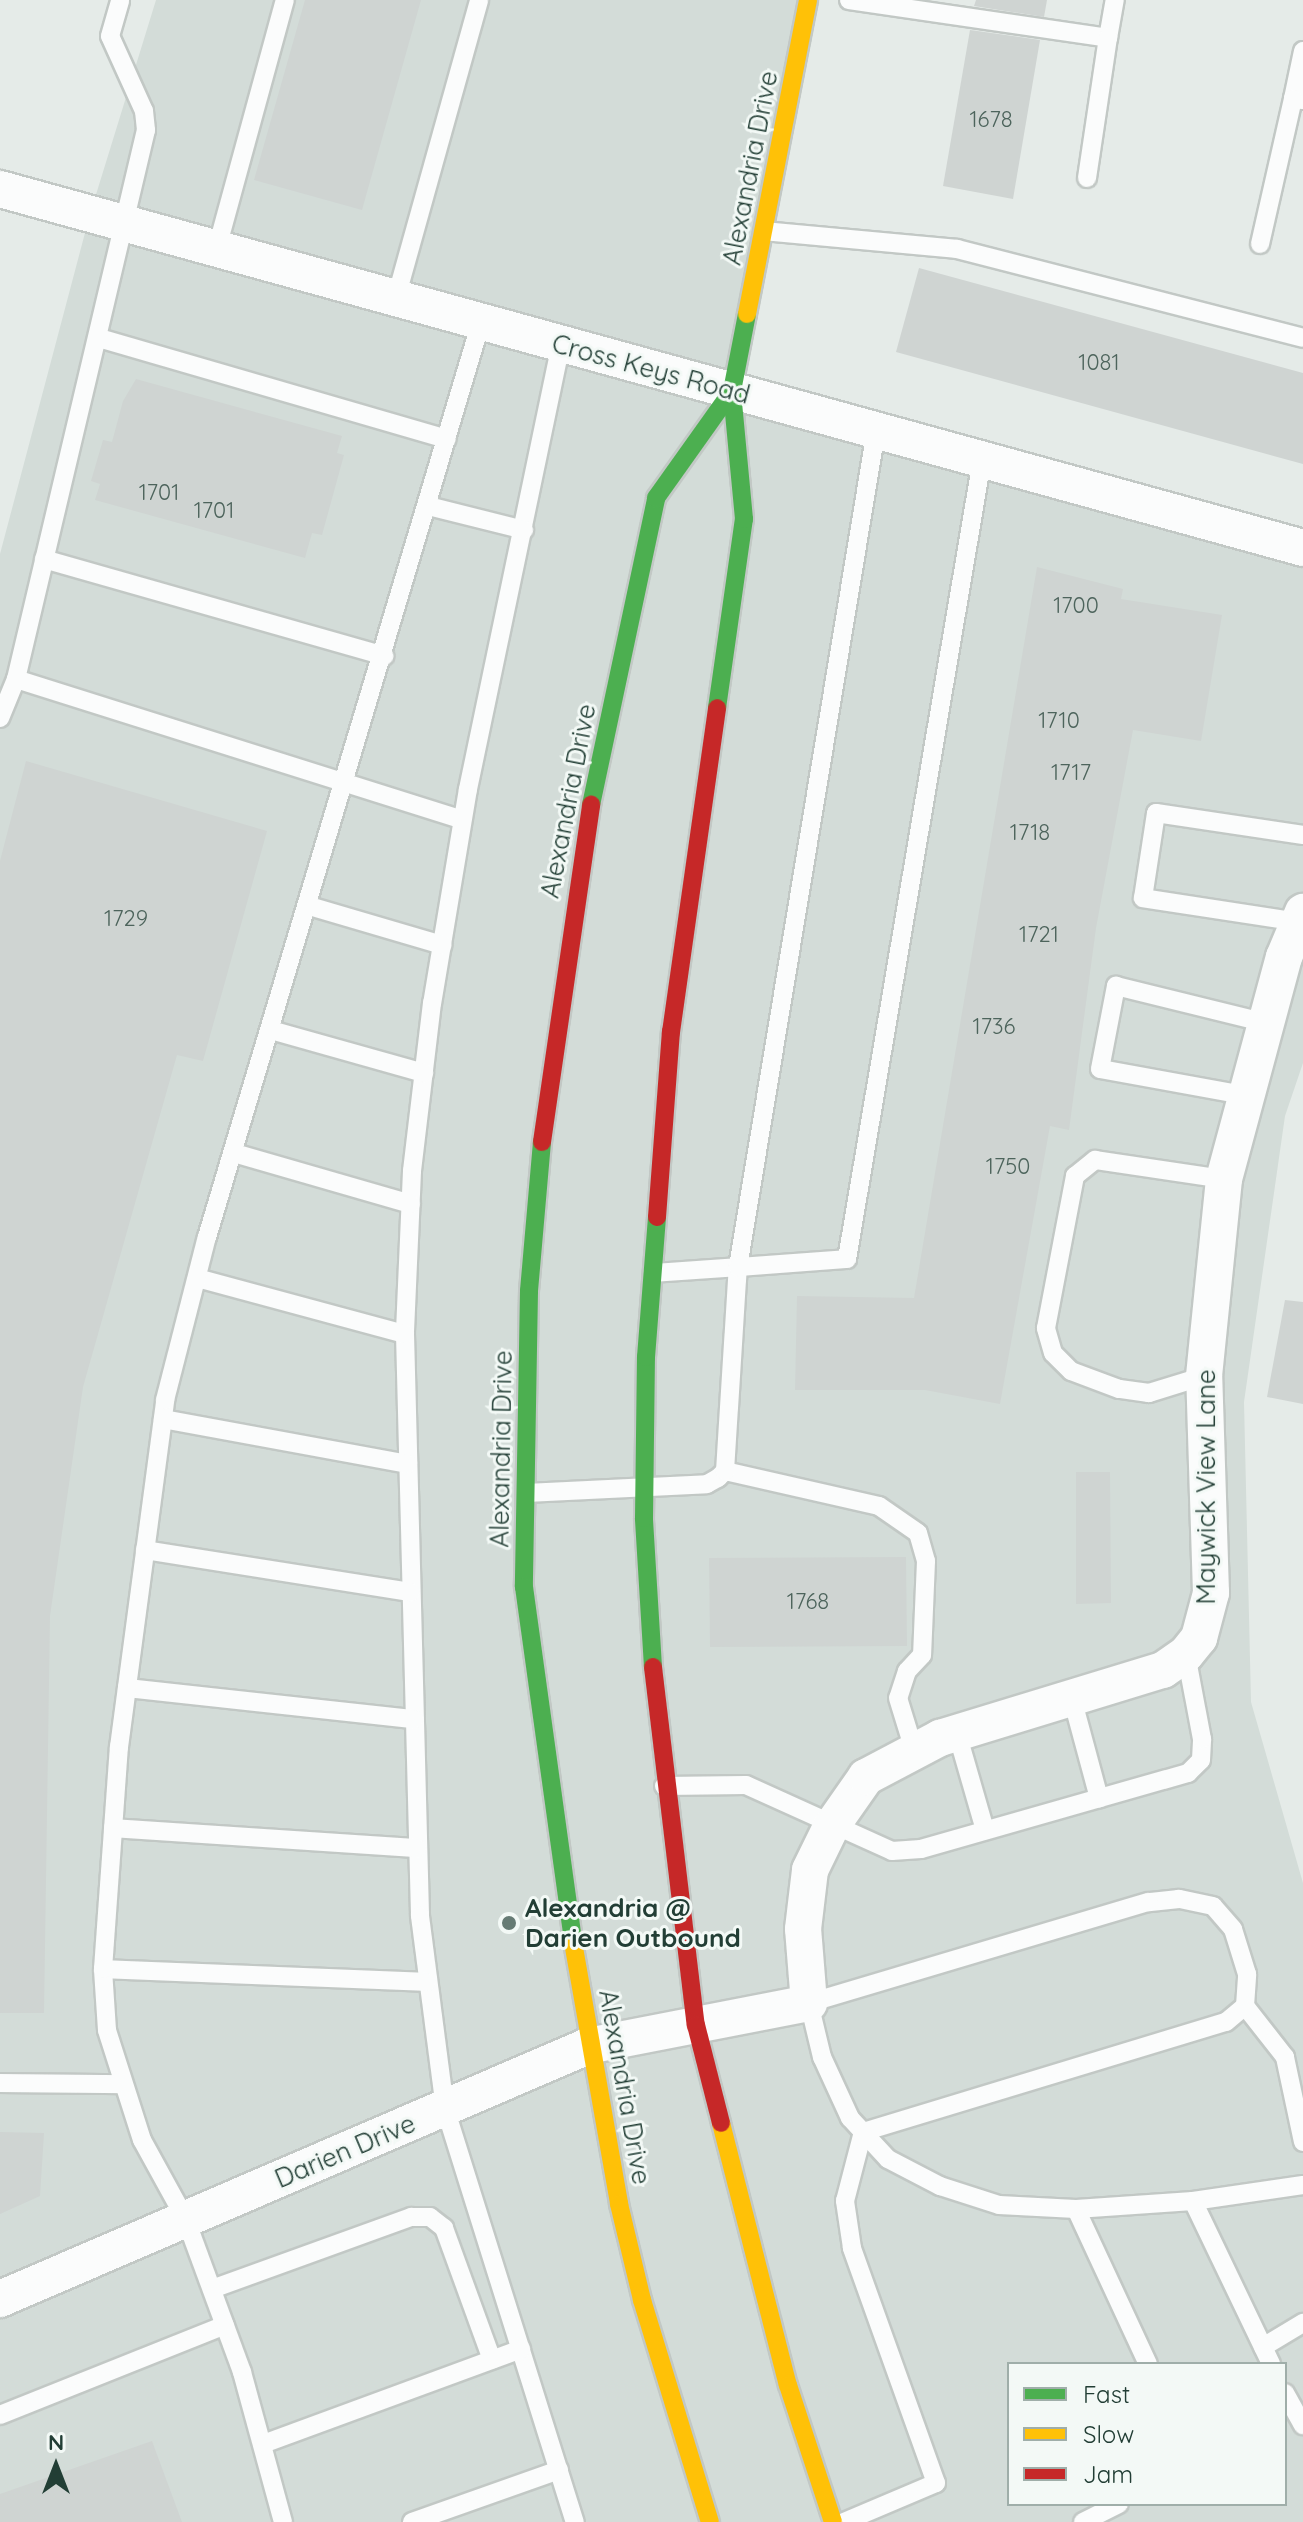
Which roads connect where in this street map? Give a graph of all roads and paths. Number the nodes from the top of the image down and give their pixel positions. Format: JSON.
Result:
{"nodes":[{"id":1,"x":120,"y":0,"type":"edge"},
{"id":2,"x":285,"y":0,"type":"edge"},
{"id":3,"x":479,"y":0,"type":"edge"},
{"id":4,"x":808,"y":0,"type":"edge"},
{"id":5,"x":849,"y":0,"type":"edge"},
{"id":6,"x":1115,"y":0,"type":"edge"},
{"id":7,"x":1108,"y":38,"type":"junction"},
{"id":8,"x":1303,"y":51,"type":"edge"},
{"id":9,"x":1298,"y":100,"type":"edge"},
{"id":10,"x":1087,"y":178,"type":"dead end"},
{"id":11,"x":0,"y":189,"type":"edge"},
{"id":12,"x":125,"y":223,"type":"junction"},
{"id":13,"x":764,"y":231,"type":"junction"},
{"id":14,"x":1260,"y":244,"type":"dead end"},
{"id":15,"x":217,"y":248,"type":"junction"},
{"id":16,"x":396,"y":298,"type":"junction"},
{"id":17,"x":481,"y":322,"type":"junction"},
{"id":18,"x":99,"y":338,"type":"junction"},
{"id":19,"x":1303,"y":338,"type":"edge"},
{"id":20,"x":561,"y":344,"type":"junction"},
{"id":21,"x":732,"y":391,"type":"junction"},
{"id":22,"x":876,"y":431,"type":"junction"},
{"id":23,"x":447,"y":439,"type":"junction"},
{"id":24,"x":982,"y":460,"type":"junction"},
{"id":25,"x":428,"y":506,"type":"junction"},
{"id":26,"x":524,"y":530,"type":"junction"},
{"id":27,"x":1303,"y":548,"type":"edge"},
{"id":28,"x":44,"y":559,"type":"junction"},
{"id":29,"x":384,"y":656,"type":"junction"},
{"id":30,"x":16,"y":679,"type":"junction"},
{"id":31,"x":0,"y":718,"type":"edge"},
{"id":32,"x":347,"y":783,"type":"junction"},
{"id":33,"x":462,"y":820,"type":"junction"},
{"id":34,"x":1303,"y":835,"type":"edge"},
{"id":35,"x":309,"y":906,"type":"junction"},
{"id":36,"x":1301,"y":917,"type":"edge"},
{"id":37,"x":442,"y":945,"type":"junction"},
{"id":38,"x":1267,"y":1023,"type":"junction"},
{"id":39,"x":271,"y":1030,"type":"junction"},
{"id":40,"x":424,"y":1073,"type":"junction"},
{"id":41,"x":1249,"y":1096,"type":"junction"},
{"id":42,"x":234,"y":1153,"type":"junction"},
{"id":43,"x":1224,"y":1179,"type":"junction"},
{"id":44,"x":411,"y":1204,"type":"junction"},
{"id":45,"x":738,"y":1267,"type":"junction"},
{"id":46,"x":653,"y":1273,"type":"junction"},
{"id":47,"x":197,"y":1278,"type":"junction"},
{"id":48,"x":405,"y":1334,"type":"junction"},
{"id":49,"x":1204,"y":1376,"type":"junction"},
{"id":50,"x":163,"y":1419,"type":"junction"},
{"id":51,"x":408,"y":1464,"type":"junction"},
{"id":52,"x":725,"y":1471,"type":"junction"},
{"id":53,"x":645,"y":1488,"type":"junction"},
{"id":54,"x":526,"y":1493,"type":"junction"},
{"id":55,"x":145,"y":1550,"type":"junction"},
{"id":56,"x":411,"y":1592,"type":"junction"},
{"id":57,"x":1186,"y":1654,"type":"junction"},
{"id":58,"x":127,"y":1688,"type":"junction"},
{"id":59,"x":1072,"y":1698,"type":"junction"},
{"id":60,"x":414,"y":1719,"type":"junction"},
{"id":61,"x":957,"y":1733,"type":"junction"},
{"id":62,"x":914,"y":1750,"type":"junction"},
{"id":63,"x":664,"y":1786,"type":"junction"},
{"id":64,"x":1099,"y":1798,"type":"junction"},
{"id":65,"x":831,"y":1827,"type":"junction"},
{"id":66,"x":113,"y":1828,"type":"junction"},
{"id":67,"x":985,"y":1830,"type":"junction"},
{"id":68,"x":417,"y":1848,"type":"junction"},
{"id":69,"x":103,"y":1969,"type":"junction"},
{"id":70,"x":427,"y":1982,"type":"junction"},
{"id":71,"x":809,"y":2003,"type":"junction"},
{"id":72,"x":1245,"y":2006,"type":"junction"},
{"id":73,"x":696,"y":2025,"type":"junction"},
{"id":74,"x":588,"y":2046,"type":"junction"},
{"id":75,"x":0,"y":2083,"type":"edge"},
{"id":76,"x":121,"y":2084,"type":"junction"},
{"id":77,"x":445,"y":2108,"type":"junction"},
{"id":78,"x":863,"y":2132,"type":"junction"},
{"id":79,"x":1303,"y":2142,"type":"edge"},
{"id":80,"x":1303,"y":2185,"type":"edge"},
{"id":81,"x":1193,"y":2201,"type":"junction"},
{"id":82,"x":1076,"y":2209,"type":"junction"},
{"id":83,"x":186,"y":2220,"type":"junction"},
{"id":84,"x":212,"y":2289,"type":"junction"},
{"id":85,"x":0,"y":2299,"type":"edge"},
{"id":86,"x":1303,"y":2323,"type":"edge"},
{"id":87,"x":225,"y":2325,"type":"junction"},
{"id":88,"x":521,"y":2349,"type":"junction"},
{"id":89,"x":1267,"y":2355,"type":"edge"},
{"id":90,"x":492,"y":2360,"type":"junction"},
{"id":91,"x":1147,"y":2362,"type":"edge"},
{"id":92,"x":1287,"y":2401,"type":"edge"},
{"id":93,"x":0,"y":2415,"type":"edge"},
{"id":94,"x":1303,"y":2425,"type":"edge"},
{"id":95,"x":263,"y":2444,"type":"junction"},
{"id":96,"x":559,"y":2470,"type":"junction"},
{"id":97,"x":1115,"y":2506,"type":"edge"},
{"id":98,"x":283,"y":2522,"type":"edge"},
{"id":99,"x":412,"y":2522,"type":"edge"},
{"id":100,"x":575,"y":2522,"type":"edge"},
{"id":101,"x":710,"y":2522,"type":"edge"},
{"id":102,"x":833,"y":2522,"type":"edge"},
{"id":103,"x":844,"y":2522,"type":"edge"},
{"id":104,"x":1083,"y":2522,"type":"edge"}],
"edges":[{"from":1,"to":12,"type":"lane"},
{"from":2,"to":15,"type":"lane"},
{"from":3,"to":16,"type":"lane"},
{"from":4,"to":13,"type":"main road","name":"Alexandria Drive"},
{"from":5,"to":7,"type":"lane"},
{"from":6,"to":7,"type":"lane"},
{"from":7,"to":10,"type":"lane"},
{"from":8,"to":9,"type":"lane"},
{"from":9,"to":14,"type":"lane"},
{"from":11,"to":12,"type":"street","name":"Cross Keys Road"},
{"from":12,"to":15,"type":"street","name":"Cross Keys Road"},
{"from":12,"to":18,"type":"lane"},
{"from":13,"to":19,"type":"lane"},
{"from":13,"to":21,"type":"main road","name":"Alexandria Drive"},
{"from":15,"to":16,"type":"street","name":"Cross Keys Road"},
{"from":16,"to":17,"type":"street","name":"Cross Keys Road"},
{"from":17,"to":20,"type":"street","name":"Cross Keys Road"},
{"from":17,"to":23,"type":"lane"},
{"from":18,"to":23,"type":"lane"},
{"from":18,"to":28,"type":"lane"},
{"from":20,"to":21,"type":"street","name":"Cross Keys Road"},
{"from":20,"to":26,"type":"lane"},
{"from":21,"to":22,"type":"street","name":"Cross Keys Road"},
{"from":21,"to":46,"type":"main road","name":"Alexandria Drive"},
{"from":21,"to":54,"type":"main road","name":"Alexandria Drive"},
{"from":22,"to":24,"type":"street","name":"Cross Keys Road"},
{"from":22,"to":45,"type":"lane"},
{"from":23,"to":25,"type":"lane"},
{"from":24,"to":27,"type":"street","name":"Cross Keys Road"},
{"from":24,"to":45,"type":"lane"},
{"from":25,"to":26,"type":"lane"},
{"from":25,"to":29,"type":"lane"},
{"from":26,"to":33,"type":"lane"},
{"from":28,"to":29,"type":"lane"},
{"from":28,"to":30,"type":"lane"},
{"from":29,"to":32,"type":"lane"},
{"from":30,"to":31,"type":"lane"},
{"from":30,"to":32,"type":"lane"},
{"from":32,"to":33,"type":"lane"},
{"from":32,"to":35,"type":"lane"},
{"from":33,"to":37,"type":"lane"},
{"from":34,"to":36,"type":"lane"},
{"from":35,"to":37,"type":"lane"},
{"from":35,"to":39,"type":"lane"},
{"from":36,"to":38,"type":"street","name":"Maywick View Lane"},
{"from":37,"to":40,"type":"lane"},
{"from":38,"to":41,"type":"street","name":"Maywick View Lane"},
{"from":38,"to":41,"type":"lane"},
{"from":39,"to":40,"type":"lane"},
{"from":39,"to":42,"type":"lane"},
{"from":40,"to":44,"type":"lane"},
{"from":41,"to":43,"type":"street","name":"Maywick View Lane"},
{"from":42,"to":44,"type":"lane"},
{"from":42,"to":47,"type":"lane"},
{"from":43,"to":49,"type":"street","name":"Maywick View Lane"},
{"from":43,"to":49,"type":"lane"},
{"from":44,"to":48,"type":"lane"},
{"from":45,"to":46,"type":"lane"},
{"from":45,"to":52,"type":"lane"},
{"from":46,"to":53,"type":"main road","name":"Alexandria Drive"},
{"from":47,"to":48,"type":"lane"},
{"from":47,"to":50,"type":"lane"},
{"from":48,"to":51,"type":"lane"},
{"from":49,"to":57,"type":"street","name":"Maywick View Lane"},
{"from":50,"to":51,"type":"lane"},
{"from":50,"to":55,"type":"lane"},
{"from":51,"to":56,"type":"lane"},
{"from":52,"to":53,"type":"lane"},
{"from":52,"to":62,"type":"lane"},
{"from":53,"to":54,"type":"lane"},
{"from":53,"to":63,"type":"main road","name":"Alexandria Drive"},
{"from":54,"to":74,"type":"main road","name":"Alexandria Drive"},
{"from":55,"to":56,"type":"lane"},
{"from":55,"to":58,"type":"lane"},
{"from":56,"to":60,"type":"lane"},
{"from":57,"to":59,"type":"street"},
{"from":57,"to":64,"type":"lane"},
{"from":58,"to":60,"type":"lane"},
{"from":58,"to":66,"type":"lane"},
{"from":59,"to":61,"type":"street"},
{"from":59,"to":64,"type":"lane"},
{"from":60,"to":68,"type":"lane"},
{"from":61,"to":62,"type":"street"},
{"from":61,"to":67,"type":"lane"},
{"from":62,"to":65,"type":"street"},
{"from":63,"to":65,"type":"lane"},
{"from":63,"to":73,"type":"main road","name":"Alexandria Drive"},
{"from":64,"to":67,"type":"lane"},
{"from":65,"to":67,"type":"lane"},
{"from":65,"to":71,"type":"street"},
{"from":66,"to":68,"type":"lane"},
{"from":66,"to":69,"type":"lane"},
{"from":68,"to":70,"type":"lane"},
{"from":69,"to":70,"type":"lane"},
{"from":69,"to":76,"type":"lane"},
{"from":70,"to":77,"type":"lane"},
{"from":71,"to":72,"type":"lane"},
{"from":71,"to":73,"type":"street"},
{"from":71,"to":78,"type":"lane"},
{"from":72,"to":78,"type":"lane"},
{"from":72,"to":79,"type":"lane"},
{"from":73,"to":74,"type":"street","name":"Darien Drive"},
{"from":73,"to":102,"type":"main road","name":"Alexandria Drive"},
{"from":74,"to":77,"type":"street","name":"Darien Drive"},
{"from":74,"to":101,"type":"main road","name":"Alexandria Drive"},
{"from":75,"to":76,"type":"lane"},
{"from":76,"to":83,"type":"lane"},
{"from":77,"to":83,"type":"street","name":"Darien Drive"},
{"from":77,"to":88,"type":"lane"},
{"from":78,"to":82,"type":"lane"},
{"from":78,"to":103,"type":"lane"},
{"from":80,"to":81,"type":"lane"},
{"from":81,"to":82,"type":"lane"},
{"from":81,"to":89,"type":"lane"},
{"from":82,"to":91,"type":"lane"},
{"from":83,"to":84,"type":"lane"},
{"from":83,"to":85,"type":"street","name":"Darien Drive"},
{"from":84,"to":87,"type":"lane"},
{"from":84,"to":90,"type":"lane"},
{"from":86,"to":89,"type":"lane"},
{"from":87,"to":93,"type":"lane"},
{"from":87,"to":95,"type":"lane"},
{"from":88,"to":90,"type":"lane"},
{"from":88,"to":96,"type":"lane"},
{"from":90,"to":95,"type":"lane"},
{"from":92,"to":94,"type":"lane"},
{"from":95,"to":98,"type":"lane"},
{"from":96,"to":99,"type":"lane"},
{"from":96,"to":100,"type":"lane"},
{"from":97,"to":104,"type":"lane"}]}
